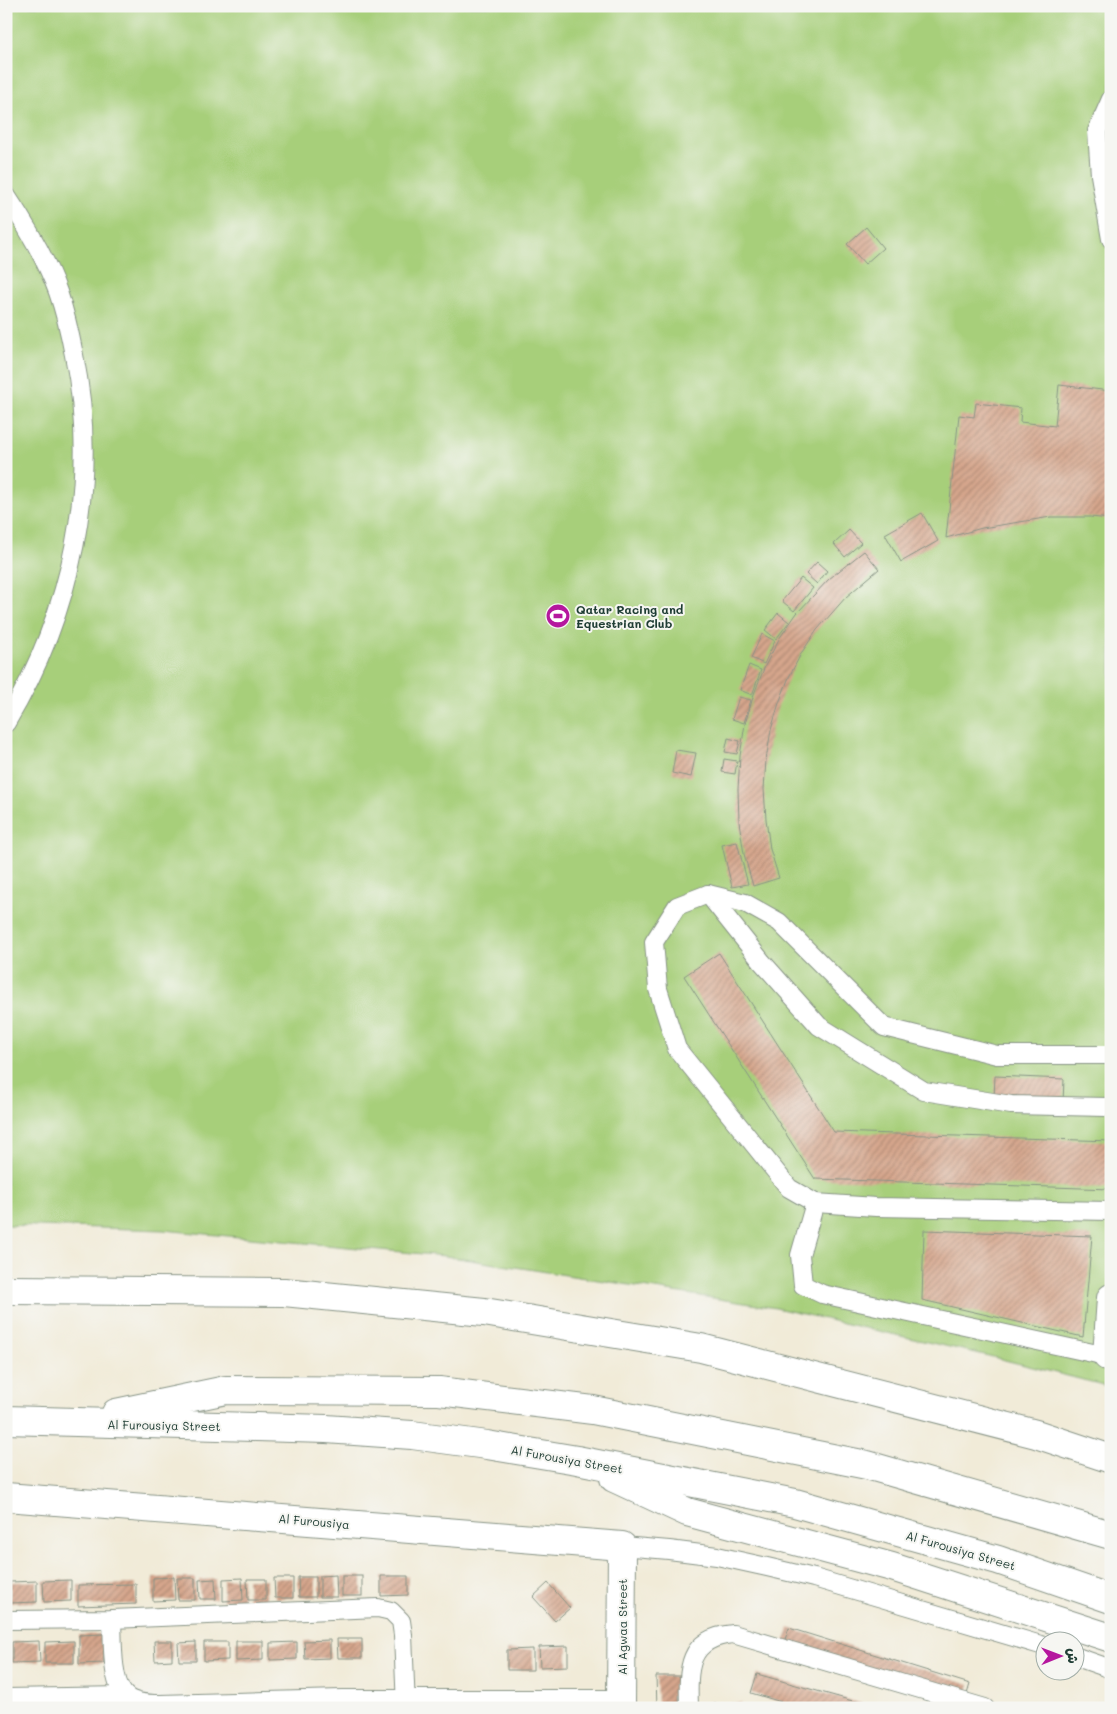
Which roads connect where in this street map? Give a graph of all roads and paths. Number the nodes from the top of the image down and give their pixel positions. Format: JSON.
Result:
{"nodes":[{"id":1,"x":1111,"y":99,"type":"edge"},
{"id":2,"x":6,"y":195,"type":"edge"},
{"id":3,"x":1111,"y":239,"type":"edge"},
{"id":4,"x":6,"y":723,"type":"edge"},
{"id":5,"x":708,"y":894,"type":"junction"},
{"id":6,"x":1111,"y":1055,"type":"edge"},
{"id":7,"x":1111,"y":1106,"type":"edge"},
{"id":8,"x":815,"y":1203,"type":"junction"},
{"id":9,"x":1111,"y":1211,"type":"edge"},
{"id":10,"x":6,"y":1290,"type":"edge"},
{"id":11,"x":1111,"y":1298,"type":"edge"},
{"id":12,"x":1109,"y":1357,"type":"edge"},
{"id":13,"x":6,"y":1420,"type":"edge"},
{"id":14,"x":68,"y":1423,"type":"junction"},
{"id":15,"x":1111,"y":1459,"type":"edge"},
{"id":16,"x":577,"y":1460,"type":"junction"},
{"id":17,"x":6,"y":1497,"type":"edge"},
{"id":18,"x":1111,"y":1535,"type":"edge"},
{"id":19,"x":622,"y":1546,"type":"junction"},
{"id":20,"x":1111,"y":1599,"type":"edge"},
{"id":21,"x":112,"y":1619,"type":"junction"},
{"id":22,"x":6,"y":1620,"type":"edge"},
{"id":23,"x":1111,"y":1638,"type":"edge"},
{"id":24,"x":1034,"y":1643,"type":"edge"},
{"id":25,"x":1084,"y":1660,"type":"edge"},
{"id":26,"x":1111,"y":1669,"type":"edge"},
{"id":27,"x":125,"y":1696,"type":"junction"},
{"id":28,"x":6,"y":1698,"type":"edge"},
{"id":29,"x":406,"y":1703,"type":"edge"},
{"id":30,"x":622,"y":1703,"type":"edge"},
{"id":31,"x":427,"y":1704,"type":"edge"},
{"id":32,"x":689,"y":1708,"type":"edge"},
{"id":33,"x":985,"y":1708,"type":"edge"}],
"edges":[{"from":1,"to":3,"type":"lane"},
{"from":2,"to":4,"type":"lane"},
{"from":5,"to":6,"type":"lane"},
{"from":5,"to":7,"type":"lane"},
{"from":5,"to":8,"type":"lane"},
{"from":8,"to":9,"type":"lane"},
{"from":8,"to":12,"type":"lane"},
{"from":10,"to":15,"type":"main road"},
{"from":11,"to":12,"type":"main road"},
{"from":13,"to":14,"type":"main road","name":"Al Furousiya Street"},
{"from":14,"to":16,"type":"main road","name":"Al Furousiya Street"},
{"from":14,"to":18,"type":"main road"},
{"from":16,"to":20,"type":"main road","name":"Al Furousiya Street"},
{"from":16,"to":23,"type":"main road"},
{"from":17,"to":19,"type":"main road","name":"Al Furousiya"},
{"from":19,"to":24,"type":"lane"},
{"from":19,"to":30,"type":"main road","name":"Al Agwaa Street"},
{"from":21,"to":22,"type":"lane"},
{"from":21,"to":27,"type":"lane"},
{"from":21,"to":29,"type":"lane"},
{"from":25,"to":26,"type":"lane"},
{"from":27,"to":28,"type":"lane"},
{"from":27,"to":29,"type":"lane"},
{"from":29,"to":31,"type":"lane"},
{"from":30,"to":31,"type":"lane"},
{"from":32,"to":33,"type":"lane"}]}
